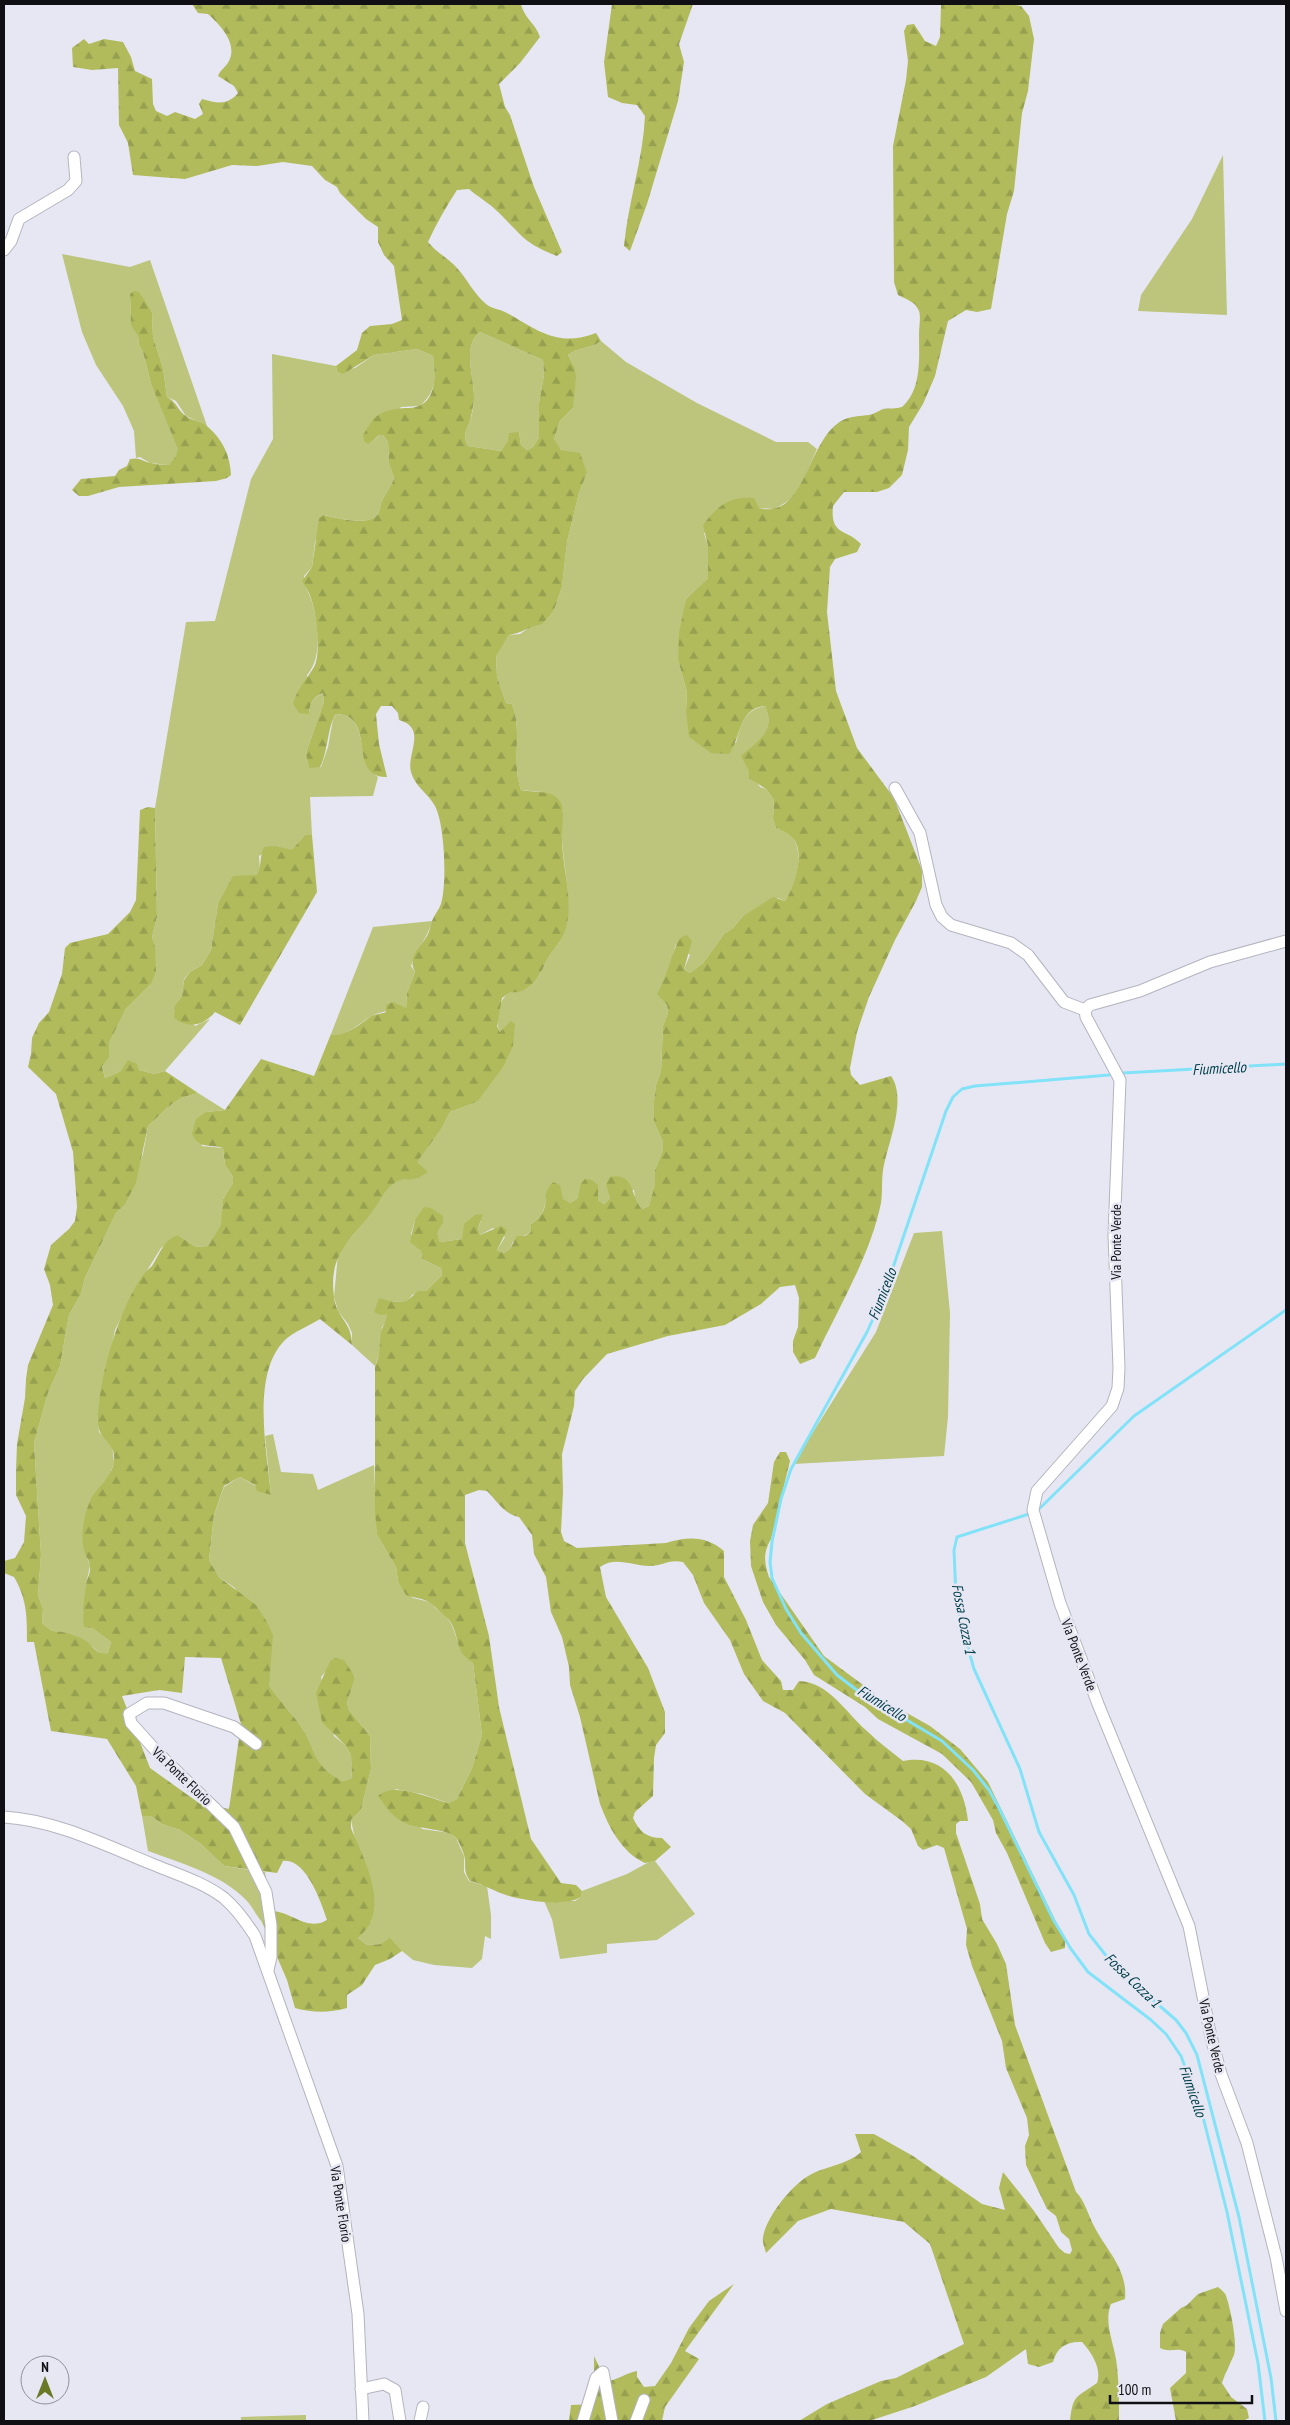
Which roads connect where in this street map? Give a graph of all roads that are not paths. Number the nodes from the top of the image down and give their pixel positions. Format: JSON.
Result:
{"nodes":[{"id":1,"x":74,"y":156,"type":"dead end"},
{"id":2,"x":4,"y":250,"type":"edge"},
{"id":3,"x":895,"y":788,"type":"dead end"},
{"id":4,"x":1286,"y":941,"type":"edge"},
{"id":5,"x":1085,"y":1010,"type":"junction"},
{"id":6,"x":256,"y":1744,"type":"dead end"},
{"id":7,"x":4,"y":1817,"type":"edge"},
{"id":8,"x":268,"y":1970,"type":"junction"},
{"id":9,"x":1286,"y":2311,"type":"edge"},
{"id":10,"x":361,"y":2389,"type":"junction"},
{"id":11,"x":644,"y":2400,"type":"dead end"},
{"id":12,"x":423,"y":2407,"type":"dead end"},
{"id":13,"x":362,"y":2421,"type":"edge"},
{"id":14,"x":400,"y":2421,"type":"edge"},
{"id":15,"x":420,"y":2421,"type":"edge"},
{"id":16,"x":583,"y":2421,"type":"edge"},
{"id":17,"x":612,"y":2421,"type":"edge"},
{"id":18,"x":636,"y":2421,"type":"edge"}],
"edges":[{"from":1,"to":2,"type":"street"},
{"from":3,"to":5,"type":"street"},
{"from":4,"to":5,"type":"street"},
{"from":5,"to":9,"type":"street","name":"Via Ponte Verde"},
{"from":6,"to":8,"type":"street","name":"Via Ponte Florio"},
{"from":7,"to":8,"type":"street","name":"Via Ponte Florio"},
{"from":8,"to":10,"type":"street","name":"Via Ponte Florio"},
{"from":10,"to":13,"type":"street","name":"Via Ponte Florio"},
{"from":10,"to":14,"type":"street"},
{"from":11,"to":18,"type":"street"},
{"from":12,"to":15,"type":"street"},
{"from":16,"to":17,"type":"street"}]}
